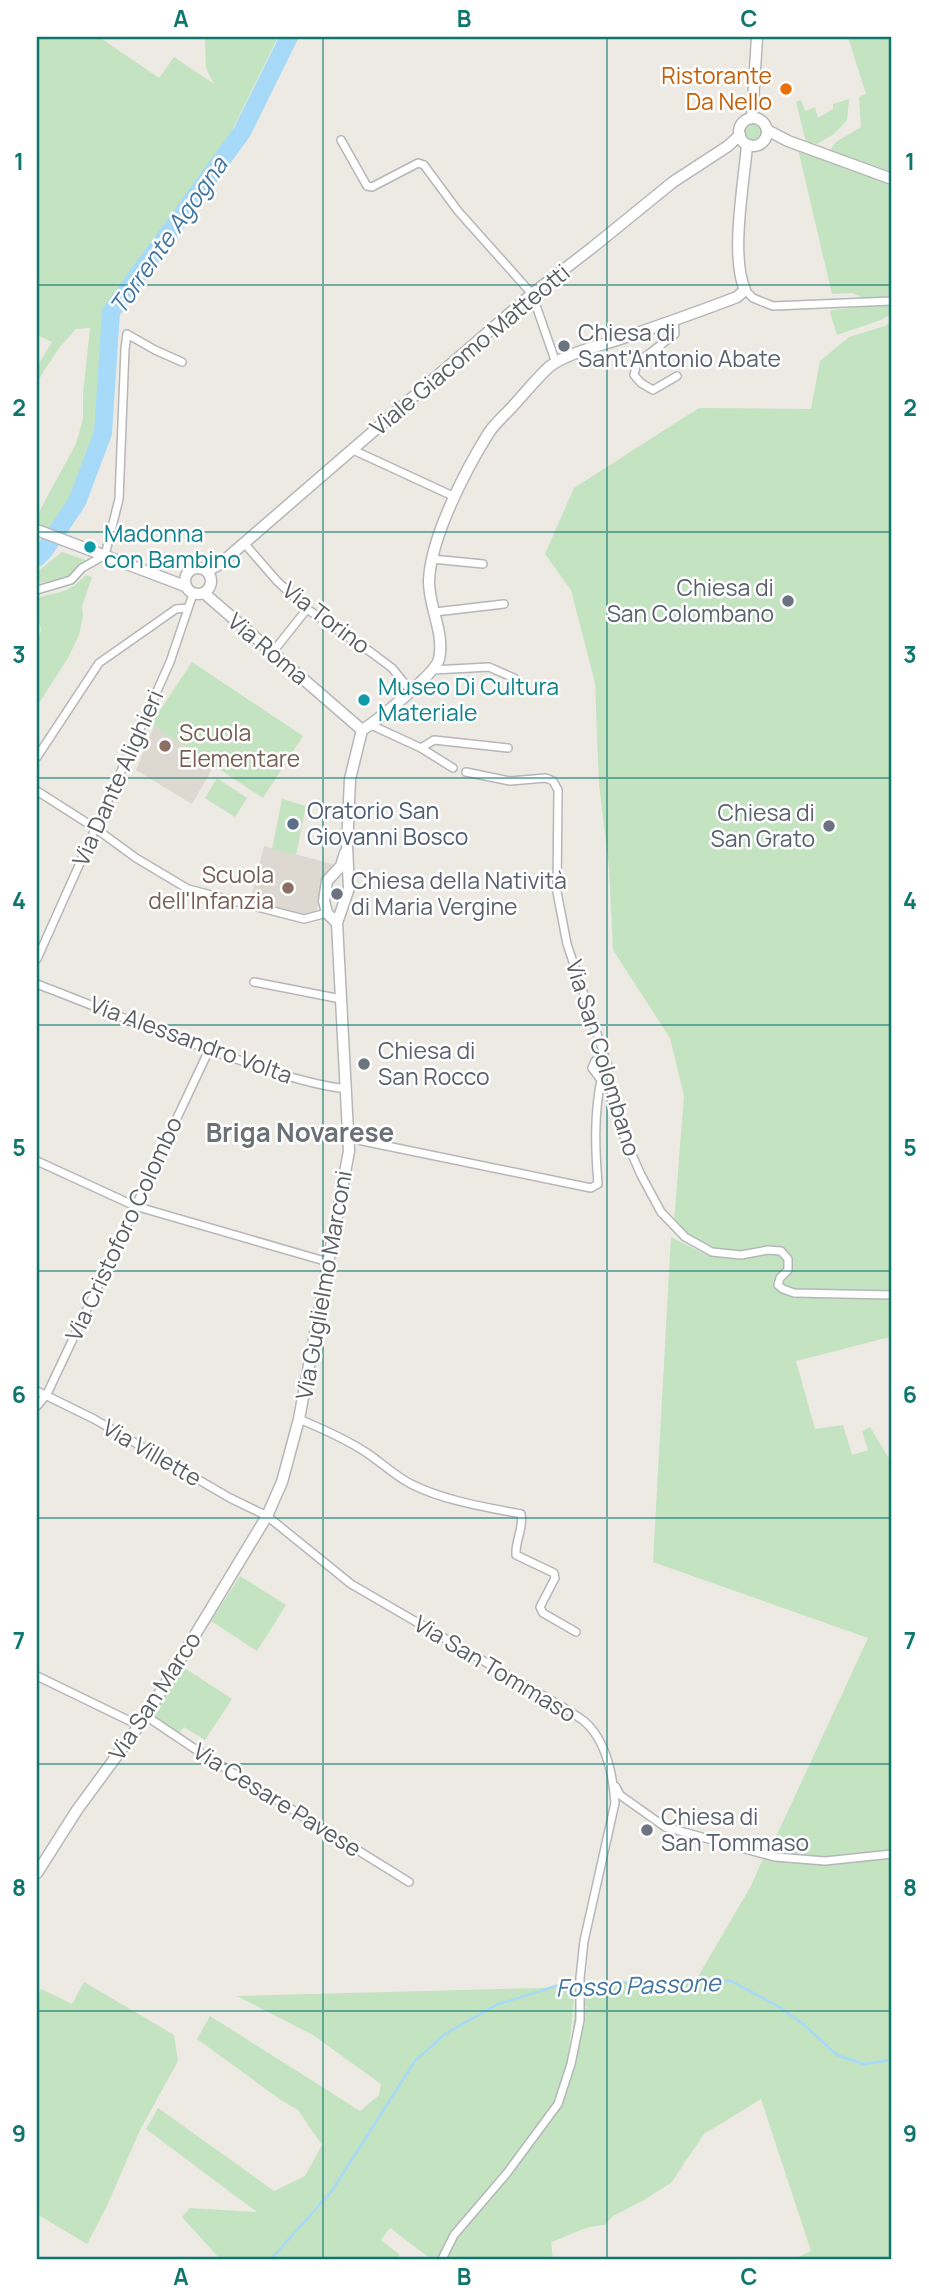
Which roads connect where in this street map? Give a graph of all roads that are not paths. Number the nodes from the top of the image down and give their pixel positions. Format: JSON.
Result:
{"nodes":[{"id":1,"x":757,"y":37,"type":"edge"},
{"id":2,"x":761,"y":128,"type":"junction"},
{"id":3,"x":341,"y":140,"type":"dead end"},
{"id":4,"x":743,"y":140,"type":"junction"},
{"id":5,"x":892,"y":179,"type":"edge"},
{"id":6,"x":745,"y":290,"type":"junction"},
{"id":7,"x":532,"y":294,"type":"junction"},
{"id":8,"x":892,"y":302,"type":"edge"},
{"id":9,"x":674,"y":321,"type":"junction"},
{"id":10,"x":183,"y":362,"type":"dead end"},
{"id":11,"x":556,"y":363,"type":"junction"},
{"id":12,"x":677,"y":376,"type":"dead end"},
{"id":13,"x":351,"y":449,"type":"junction"},
{"id":14,"x":455,"y":497,"type":"junction"},
{"id":15,"x":37,"y":530,"type":"edge"},
{"id":16,"x":244,"y":543,"type":"junction"},
{"id":17,"x":105,"y":555,"type":"junction"},
{"id":18,"x":432,"y":559,"type":"junction"},
{"id":19,"x":484,"y":564,"type":"dead end"},
{"id":20,"x":209,"y":575,"type":"junction"},
{"id":21,"x":192,"y":588,"type":"junction"},
{"id":22,"x":37,"y":590,"type":"edge"},
{"id":23,"x":504,"y":604,"type":"dead end"},
{"id":24,"x":188,"y":608,"type":"junction"},
{"id":25,"x":307,"y":608,"type":"junction"},
{"id":26,"x":435,"y":612,"type":"junction"},
{"id":27,"x":272,"y":653,"type":"junction"},
{"id":28,"x":433,"y":670,"type":"junction"},
{"id":29,"x":514,"y":678,"type":"dead end"},
{"id":30,"x":410,"y":690,"type":"junction"},
{"id":31,"x":367,"y":727,"type":"junction"},
{"id":32,"x":421,"y":748,"type":"junction"},
{"id":33,"x":508,"y":748,"type":"dead end"},
{"id":34,"x":37,"y":757,"type":"edge"},
{"id":35,"x":453,"y":768,"type":"dead end"},
{"id":36,"x":466,"y":772,"type":"dead end"},
{"id":37,"x":37,"y":792,"type":"edge"},
{"id":38,"x":95,"y":828,"type":"junction"},
{"id":39,"x":347,"y":846,"type":"junction"},
{"id":40,"x":327,"y":913,"type":"junction"},
{"id":41,"x":337,"y":923,"type":"junction"},
{"id":42,"x":37,"y":959,"type":"edge"},
{"id":43,"x":254,"y":982,"type":"dead end"},
{"id":44,"x":37,"y":984,"type":"edge"},
{"id":45,"x":341,"y":999,"type":"junction"},
{"id":46,"x":209,"y":1050,"type":"junction"},
{"id":47,"x":606,"y":1061,"type":"junction"},
{"id":48,"x":346,"y":1089,"type":"junction"},
{"id":49,"x":348,"y":1138,"type":"junction"},
{"id":50,"x":37,"y":1161,"type":"edge"},
{"id":51,"x":135,"y":1206,"type":"junction"},
{"id":52,"x":328,"y":1262,"type":"junction"},
{"id":53,"x":892,"y":1295,"type":"edge"},
{"id":54,"x":37,"y":1391,"type":"edge"},
{"id":55,"x":47,"y":1394,"type":"junction"},
{"id":56,"x":37,"y":1406,"type":"edge"},
{"id":57,"x":299,"y":1419,"type":"junction"},
{"id":58,"x":267,"y":1516,"type":"junction"},
{"id":59,"x":576,"y":1632,"type":"dead end"},
{"id":60,"x":37,"y":1676,"type":"edge"},
{"id":61,"x":146,"y":1716,"type":"junction"},
{"id":62,"x":138,"y":1725,"type":"junction"},
{"id":63,"x":614,"y":1783,"type":"junction"},
{"id":64,"x":892,"y":1854,"type":"edge"},
{"id":65,"x":37,"y":1872,"type":"edge"},
{"id":66,"x":409,"y":1882,"type":"dead end"},
{"id":67,"x":442,"y":2259,"type":"edge"}],
"edges":[{"from":1,"to":2,"type":"street"},
{"from":2,"to":4,"type":"street"},
{"from":2,"to":4,"type":"street"},
{"from":2,"to":5,"type":"street"},
{"from":3,"to":7,"type":"street"},
{"from":4,"to":6,"type":"street"},
{"from":4,"to":7,"type":"street","name":"Viale Giacomo Matteotti"},
{"from":6,"to":8,"type":"street"},
{"from":6,"to":9,"type":"street"},
{"from":7,"to":11,"type":"street"},
{"from":7,"to":13,"type":"street","name":"Viale Giacomo Matteotti"},
{"from":9,"to":11,"type":"street"},
{"from":9,"to":12,"type":"street"},
{"from":10,"to":17,"type":"street"},
{"from":11,"to":14,"type":"street"},
{"from":13,"to":14,"type":"street"},
{"from":13,"to":16,"type":"street","name":"Viale Giacomo Matteotti"},
{"from":14,"to":18,"type":"street"},
{"from":15,"to":17,"type":"street","name":"Via Roma"},
{"from":16,"to":20,"type":"street","name":"Viale Giacomo Matteotti"},
{"from":16,"to":25,"type":"street","name":"Via Torino"},
{"from":17,"to":21,"type":"street","name":"Via Roma"},
{"from":17,"to":22,"type":"street"},
{"from":18,"to":19,"type":"street"},
{"from":18,"to":26,"type":"street"},
{"from":20,"to":21,"type":"street","name":"Viale Giacomo Matteotti"},
{"from":20,"to":21,"type":"street"},
{"from":21,"to":24,"type":"street","name":"Via Dante Alighieri"},
{"from":21,"to":27,"type":"street","name":"Via Roma"},
{"from":23,"to":26,"type":"street"},
{"from":24,"to":34,"type":"street"},
{"from":24,"to":38,"type":"street","name":"Via Dante Alighieri"},
{"from":25,"to":27,"type":"street"},
{"from":25,"to":30,"type":"street","name":"Via Torino"},
{"from":26,"to":28,"type":"street"},
{"from":27,"to":31,"type":"street","name":"Via Roma"},
{"from":28,"to":29,"type":"street"},
{"from":28,"to":30,"type":"street"},
{"from":30,"to":31,"type":"street"},
{"from":31,"to":32,"type":"street"},
{"from":31,"to":39,"type":"street","name":"Via Guglielmo Marconi"},
{"from":32,"to":33,"type":"street"},
{"from":32,"to":35,"type":"street"},
{"from":36,"to":47,"type":"street","name":"Via San Colombano"},
{"from":37,"to":38,"type":"street"},
{"from":38,"to":40,"type":"street"},
{"from":38,"to":42,"type":"street","name":"Via Dante Alighieri"},
{"from":39,"to":40,"type":"street","name":"Via Guglielmo Marconi"},
{"from":39,"to":41,"type":"street","name":"Via Guglielmo Marconi"},
{"from":40,"to":41,"type":"street"},
{"from":41,"to":45,"type":"street","name":"Via Guglielmo Marconi"},
{"from":43,"to":45,"type":"street"},
{"from":44,"to":46,"type":"street","name":"Via Alessandro Volta"},
{"from":45,"to":48,"type":"street","name":"Via Guglielmo Marconi"},
{"from":46,"to":48,"type":"street","name":"Via Alessandro Volta"},
{"from":46,"to":51,"type":"street","name":"Via Cristoforo Colombo"},
{"from":47,"to":49,"type":"street"},
{"from":47,"to":53,"type":"street","name":"Via San Colombano"},
{"from":48,"to":49,"type":"street","name":"Via Guglielmo Marconi"},
{"from":49,"to":52,"type":"street","name":"Via Guglielmo Marconi"},
{"from":50,"to":51,"type":"street"},
{"from":51,"to":52,"type":"street"},
{"from":51,"to":55,"type":"street","name":"Via Cristoforo Colombo"},
{"from":52,"to":57,"type":"street","name":"Via Guglielmo Marconi"},
{"from":54,"to":55,"type":"street","name":"Via Villette"},
{"from":55,"to":56,"type":"street","name":"Via Cristoforo Colombo"},
{"from":55,"to":58,"type":"street","name":"Via Villette"},
{"from":57,"to":58,"type":"street","name":"Via Guglielmo Marconi"},
{"from":57,"to":59,"type":"street"},
{"from":58,"to":61,"type":"street","name":"Via San Marco"},
{"from":58,"to":63,"type":"street","name":"Via San Tommaso"},
{"from":60,"to":62,"type":"street"},
{"from":61,"to":62,"type":"street","name":"Via San Marco"},
{"from":61,"to":66,"type":"street","name":"Via Cesare Pavese"},
{"from":62,"to":65,"type":"street","name":"Via San Marco"},
{"from":63,"to":64,"type":"street"},
{"from":63,"to":67,"type":"street","name":"Via San Tommaso"}]}
